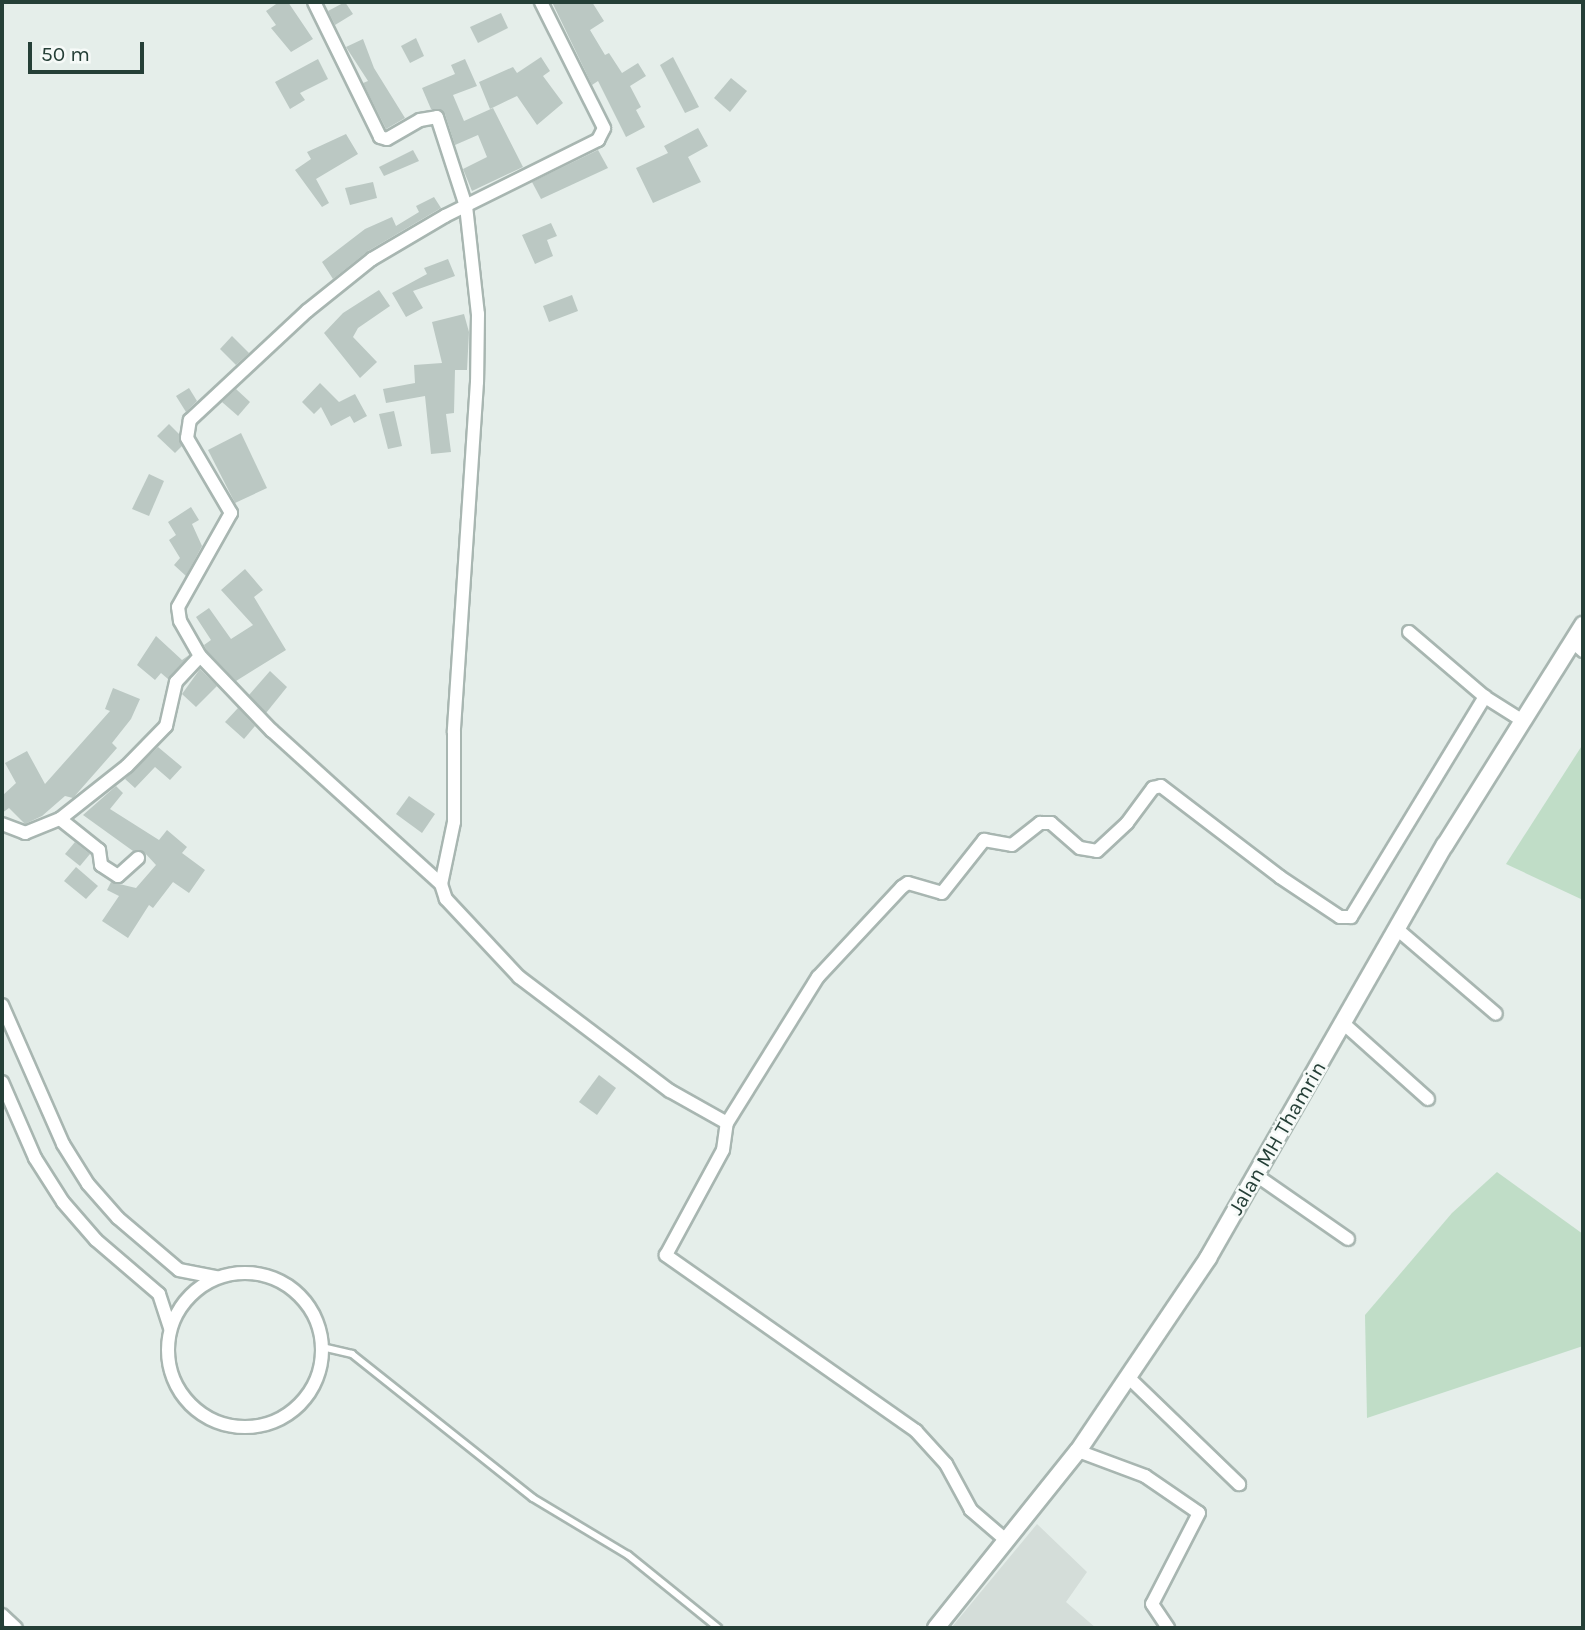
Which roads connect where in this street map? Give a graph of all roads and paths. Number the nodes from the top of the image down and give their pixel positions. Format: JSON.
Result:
{"nodes":[{"id":1,"x":314,"y":2,"type":"edge"},
{"id":2,"x":541,"y":2,"type":"edge"},
{"id":3,"x":466,"y":206,"type":"junction"},
{"id":4,"x":1583,"y":625,"type":"edge"},
{"id":5,"x":1409,"y":632,"type":"dead end"},
{"id":6,"x":1578,"y":646,"type":"edge"},
{"id":7,"x":200,"y":656,"type":"junction"},
{"id":8,"x":1485,"y":697,"type":"junction"},
{"id":9,"x":1523,"y":721,"type":"junction"},
{"id":10,"x":60,"y":819,"type":"junction"},
{"id":11,"x":2,"y":824,"type":"edge"},
{"id":12,"x":138,"y":858,"type":"dead end"},
{"id":13,"x":441,"y":884,"type":"junction"},
{"id":14,"x":1397,"y":929,"type":"junction"},
{"id":15,"x":2,"y":1005,"type":"edge"},
{"id":16,"x":1496,"y":1014,"type":"dead end"},
{"id":17,"x":1343,"y":1023,"type":"junction"},
{"id":18,"x":2,"y":1082,"type":"edge"},
{"id":19,"x":1428,"y":1099,"type":"dead end"},
{"id":20,"x":727,"y":1123,"type":"junction"},
{"id":21,"x":1256,"y":1175,"type":"junction"},
{"id":22,"x":1348,"y":1239,"type":"dead end"},
{"id":23,"x":216,"y":1277,"type":"junction"},
{"id":24,"x":170,"y":1328,"type":"junction"},
{"id":25,"x":323,"y":1347,"type":"junction"},
{"id":26,"x":1127,"y":1376,"type":"junction"},
{"id":27,"x":1079,"y":1451,"type":"junction"},
{"id":28,"x":1239,"y":1484,"type":"dead end"},
{"id":29,"x":1007,"y":1541,"type":"junction"},
{"id":30,"x":2,"y":1615,"type":"edge"},
{"id":31,"x":16,"y":1628,"type":"edge"},
{"id":32,"x":718,"y":1628,"type":"edge"},
{"id":33,"x":936,"y":1628,"type":"edge"},
{"id":34,"x":1168,"y":1628,"type":"edge"}],
"edges":[{"from":1,"to":3,"type":"street"},
{"from":2,"to":3,"type":"street"},
{"from":3,"to":7,"type":"street"},
{"from":3,"to":13,"type":"street"},
{"from":4,"to":6,"type":"street","name":"Jalan MH Thamrin"},
{"from":5,"to":8,"type":"street"},
{"from":6,"to":9,"type":"street","name":"Jalan MH Thamrin"},
{"from":7,"to":10,"type":"street"},
{"from":7,"to":13,"type":"street"},
{"from":8,"to":9,"type":"street"},
{"from":8,"to":20,"type":"street"},
{"from":9,"to":14,"type":"street","name":"Jalan MH Thamrin"},
{"from":10,"to":11,"type":"street"},
{"from":10,"to":12,"type":"street"},
{"from":13,"to":20,"type":"street"},
{"from":14,"to":16,"type":"street"},
{"from":14,"to":17,"type":"street","name":"Jalan MH Thamrin"},
{"from":15,"to":23,"type":"street"},
{"from":17,"to":19,"type":"street"},
{"from":17,"to":21,"type":"street","name":"Jalan MH Thamrin"},
{"from":18,"to":24,"type":"street"},
{"from":20,"to":29,"type":"street"},
{"from":21,"to":22,"type":"street"},
{"from":21,"to":26,"type":"street","name":"Jalan MH Thamrin"},
{"from":23,"to":24,"type":"street"},
{"from":23,"to":25,"type":"street"},
{"from":24,"to":25,"type":"street"},
{"from":25,"to":32,"type":"lane"},
{"from":26,"to":27,"type":"street","name":"Jalan MH Thamrin"},
{"from":26,"to":28,"type":"street"},
{"from":27,"to":29,"type":"street","name":"Jalan MH Thamrin"},
{"from":27,"to":34,"type":"street"},
{"from":29,"to":33,"type":"street","name":"Jalan MH Thamrin"},
{"from":30,"to":31,"type":"street"}]}
